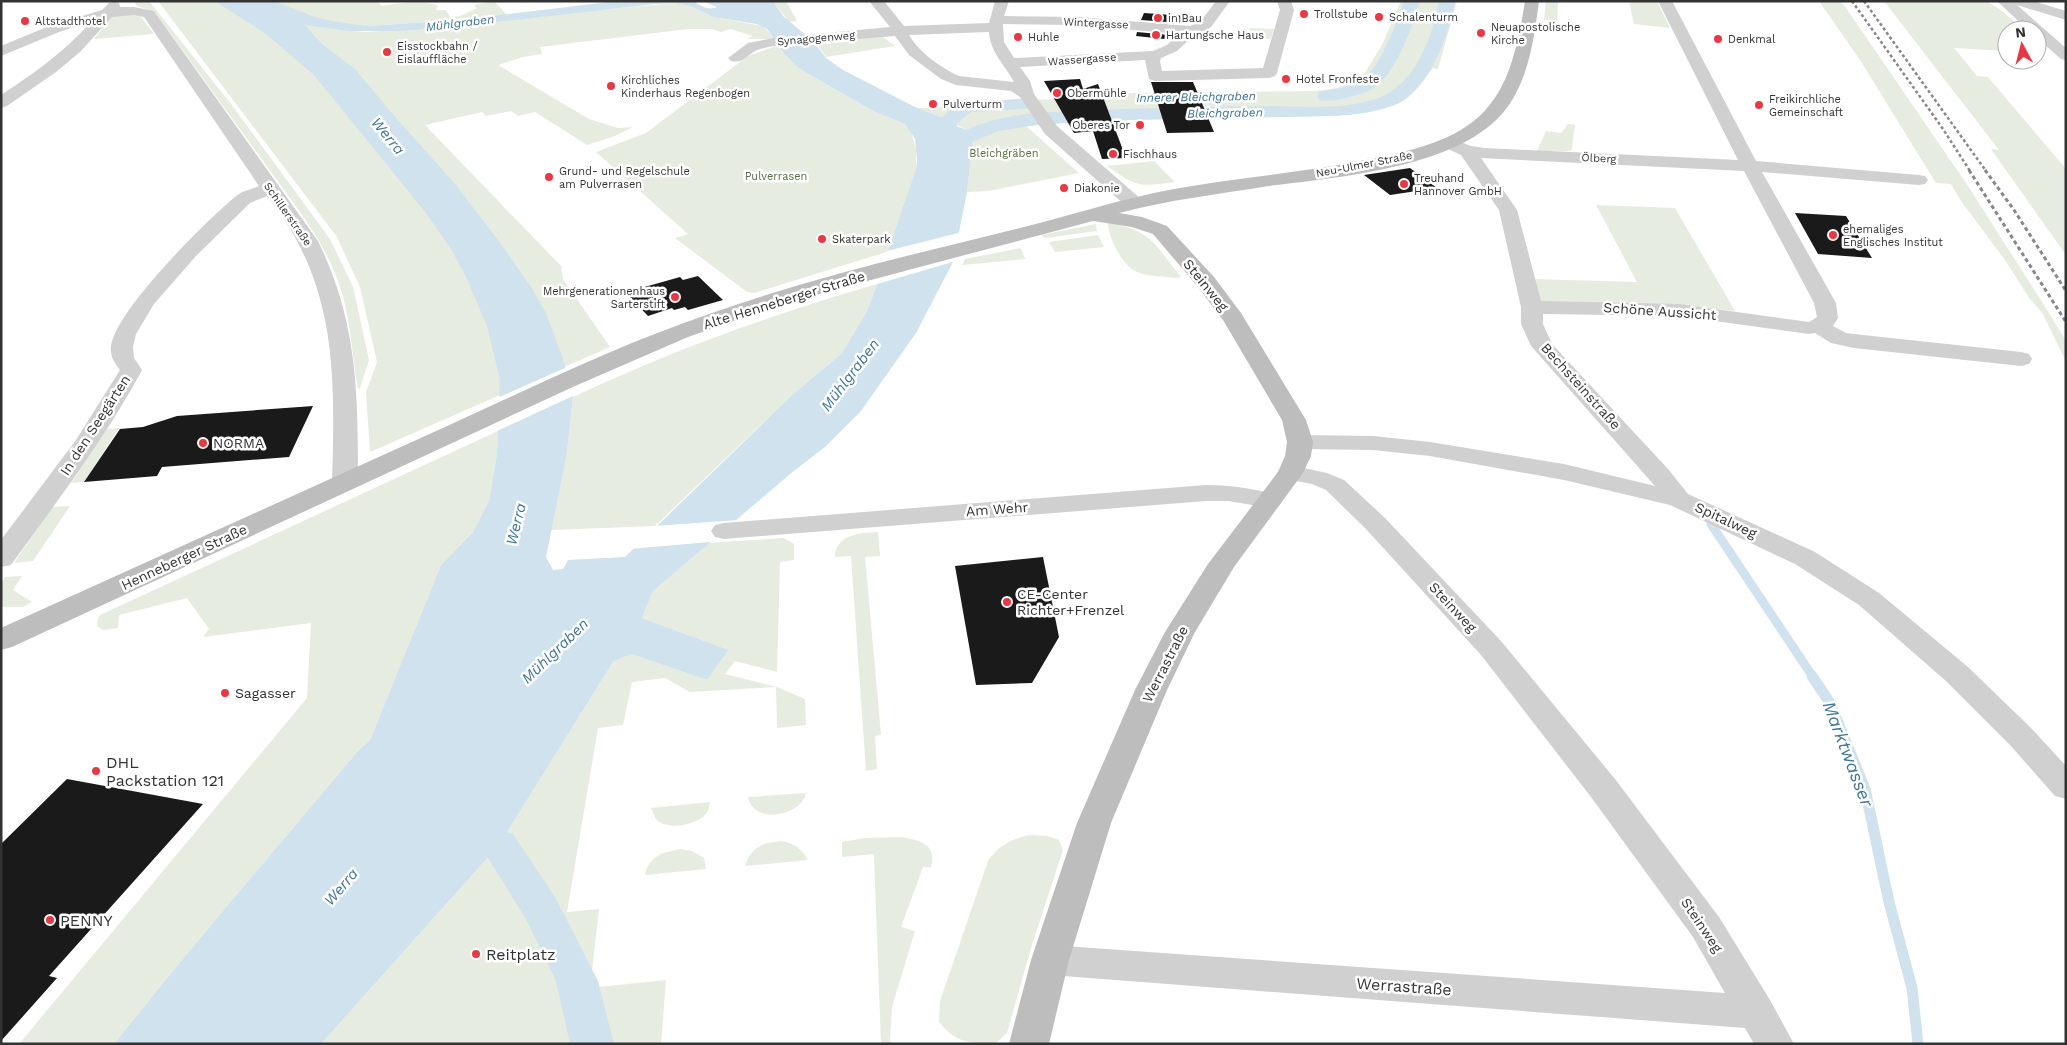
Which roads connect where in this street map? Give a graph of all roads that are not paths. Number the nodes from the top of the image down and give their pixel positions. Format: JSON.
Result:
{"nodes":[{"id":1,"x":876,"y":1,"type":"edge"},
{"id":2,"x":1002,"y":1,"type":"edge"},
{"id":3,"x":1222,"y":1,"type":"edge"},
{"id":4,"x":1284,"y":1,"type":"edge"},
{"id":5,"x":1532,"y":1,"type":"edge"},
{"id":6,"x":1665,"y":1,"type":"edge"},
{"id":7,"x":2004,"y":1,"type":"edge"},
{"id":8,"x":2018,"y":1,"type":"edge"},
{"id":9,"x":116,"y":4,"type":"edge"},
{"id":10,"x":2066,"y":16,"type":"edge"},
{"id":11,"x":2026,"y":20,"type":"edge"},
{"id":12,"x":995,"y":24,"type":"junction"},
{"id":13,"x":900,"y":31,"type":"junction"},
{"id":14,"x":1196,"y":31,"type":"junction"},
{"id":15,"x":2047,"y":39,"type":"edge"},
{"id":16,"x":1,"y":52,"type":"edge"},
{"id":17,"x":1155,"y":55,"type":"junction"},
{"id":18,"x":2066,"y":56,"type":"edge"},
{"id":19,"x":736,"y":58,"type":"dead end"},
{"id":20,"x":1009,"y":63,"type":"junction"},
{"id":21,"x":1,"y":103,"type":"edge"},
{"id":22,"x":1036,"y":109,"type":"junction"},
{"id":23,"x":1458,"y":147,"type":"junction"},
{"id":24,"x":1750,"y":166,"type":"junction"},
{"id":25,"x":1919,"y":180,"type":"dead end"},
{"id":26,"x":270,"y":188,"type":"junction"},
{"id":27,"x":1178,"y":194,"type":"junction"},
{"id":28,"x":1134,"y":203,"type":"junction"},
{"id":29,"x":1090,"y":217,"type":"junction"},
{"id":30,"x":1160,"y":229,"type":"junction"},
{"id":31,"x":1532,"y":307,"type":"junction"},
{"id":32,"x":1818,"y":326,"type":"junction"},
{"id":33,"x":2021,"y":359,"type":"dead end"},
{"id":34,"x":1300,"y":442,"type":"junction"},
{"id":35,"x":364,"y":474,"type":"junction"},
{"id":36,"x":1280,"y":486,"type":"junction"},
{"id":37,"x":1679,"y":498,"type":"junction"},
{"id":38,"x":724,"y":531,"type":"dead end"},
{"id":39,"x":1,"y":559,"type":"edge"},
{"id":40,"x":1,"y":640,"type":"edge"},
{"id":41,"x":2066,"y":786,"type":"edge"},
{"id":42,"x":1050,"y":960,"type":"junction"},
{"id":43,"x":1757,"y":1012,"type":"junction"},
{"id":44,"x":1029,"y":1044,"type":"edge"},
{"id":45,"x":1775,"y":1044,"type":"edge"}],
"edges":[{"from":1,"to":13,"type":"street"},
{"from":2,"to":12,"type":"street"},
{"from":3,"to":14,"type":"street"},
{"from":4,"to":17,"type":"street"},
{"from":5,"to":23,"type":"main road","name":"Neu-Ulmer Straße"},
{"from":6,"to":24,"type":"street"},
{"from":7,"to":11,"type":"street"},
{"from":8,"to":10,"type":"street"},
{"from":9,"to":16,"type":"street"},
{"from":9,"to":21,"type":"street"},
{"from":9,"to":26,"type":"street","name":"Schillerstraße"},
{"from":12,"to":13,"type":"street","name":"Wintergasse"},
{"from":12,"to":14,"type":"street","name":"Wintergasse"},
{"from":12,"to":20,"type":"street"},
{"from":13,"to":19,"type":"street","name":"Synagogenweg"},
{"from":13,"to":22,"type":"street"},
{"from":14,"to":17,"type":"street"},
{"from":15,"to":18,"type":"street"},
{"from":17,"to":20,"type":"street","name":"Wassergasse"},
{"from":20,"to":22,"type":"street"},
{"from":22,"to":28,"type":"street"},
{"from":23,"to":24,"type":"street","name":"Ölberg"},
{"from":23,"to":27,"type":"main road","name":"Neu-Ulmer Straße"},
{"from":23,"to":31,"type":"street","name":"Bechsteinstraße"},
{"from":24,"to":25,"type":"street"},
{"from":24,"to":32,"type":"street"},
{"from":26,"to":35,"type":"street","name":"Schillerstraße"},
{"from":26,"to":39,"type":"street","name":"In den Seegärten"},
{"from":27,"to":28,"type":"main road","name":"Neu-Ulmer Straße"},
{"from":27,"to":30,"type":"main road"},
{"from":28,"to":29,"type":"main road","name":"Alte Henneberger Straße"},
{"from":28,"to":30,"type":"main road","name":"Steinweg"},
{"from":29,"to":30,"type":"main road"},
{"from":29,"to":35,"type":"main road","name":"Alte Henneberger Straße"},
{"from":30,"to":34,"type":"main road","name":"Steinweg"},
{"from":31,"to":32,"type":"street","name":"Schöne Aussicht"},
{"from":31,"to":37,"type":"street","name":"Bechsteinstraße"},
{"from":32,"to":33,"type":"street"},
{"from":34,"to":36,"type":"main road"},
{"from":34,"to":37,"type":"street","name":"Spitalweg"},
{"from":35,"to":40,"type":"main road","name":"Henneberger Straße"},
{"from":36,"to":38,"type":"street","name":"Am Wehr"},
{"from":36,"to":42,"type":"main road","name":"Werrastraße"},
{"from":36,"to":43,"type":"street","name":"Steinweg"},
{"from":37,"to":41,"type":"street","name":"Spitalweg"},
{"from":42,"to":43,"type":"street","name":"Werrastraße"},
{"from":42,"to":44,"type":"main road","name":"Werrastraße"},
{"from":43,"to":45,"type":"street","name":"Steinweg"}]}
